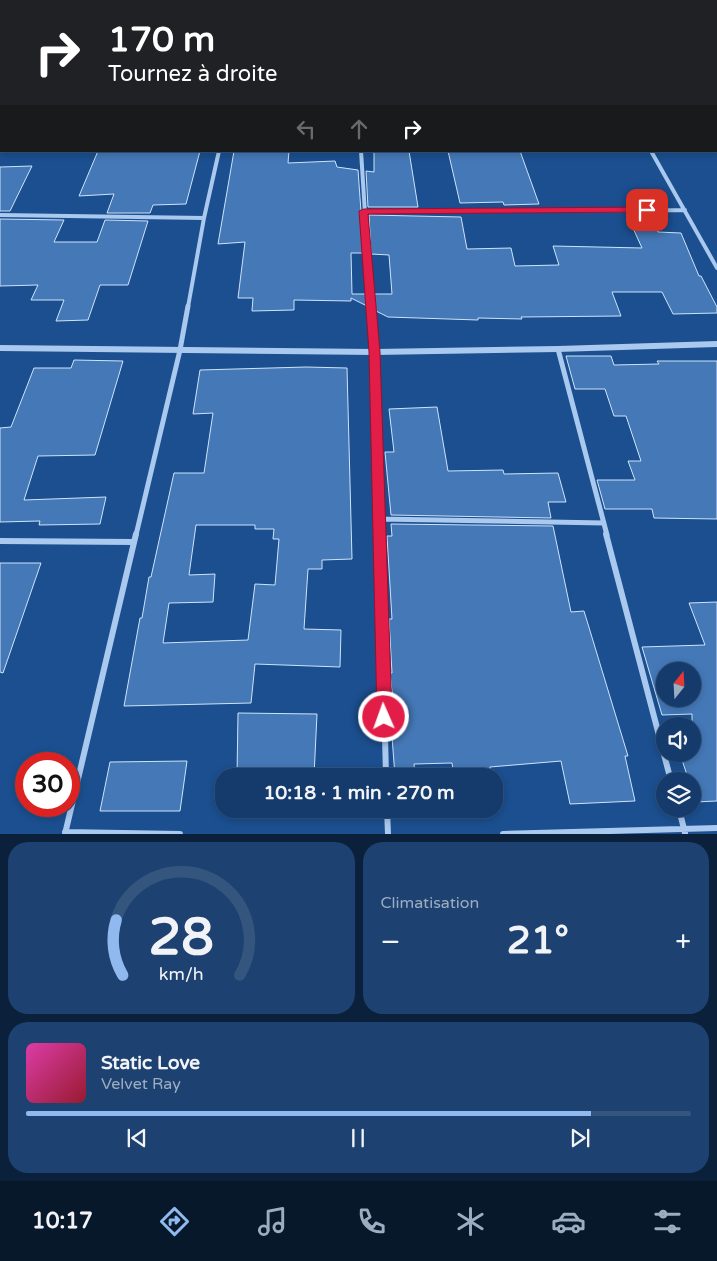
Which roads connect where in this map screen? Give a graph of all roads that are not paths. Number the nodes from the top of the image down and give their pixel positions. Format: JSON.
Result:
{"nodes":[{"id":1,"x":219,"y":152,"type":"edge"},
{"id":2,"x":361,"y":152,"type":"edge"},
{"id":3,"x":652,"y":152,"type":"edge"},
{"id":4,"x":685,"y":210,"type":"junction"},
{"id":5,"x":364,"y":211,"type":"junction"},
{"id":6,"x":0,"y":215,"type":"edge"},
{"id":7,"x":204,"y":218,"type":"junction"},
{"id":8,"x":717,"y":268,"type":"edge"},
{"id":9,"x":717,"y":344,"type":"edge"},
{"id":10,"x":0,"y":348,"type":"edge"},
{"id":11,"x":558,"y":349,"type":"junction"},
{"id":12,"x":180,"y":350,"type":"junction"},
{"id":13,"x":374,"y":352,"type":"junction"},
{"id":14,"x":379,"y":519,"type":"junction"},
{"id":15,"x":604,"y":524,"type":"junction"},
{"id":16,"x":0,"y":540,"type":"edge"},
{"id":17,"x":133,"y":542,"type":"junction"},
{"id":18,"x":386,"y":768,"type":"edge"},
{"id":19,"x":669,"y":772,"type":"edge"},
{"id":20,"x":681,"y":817,"type":"edge"},
{"id":21,"x":387,"y":818,"type":"edge"},
{"id":22,"x":717,"y":828,"type":"edge"},
{"id":23,"x":685,"y":832,"type":"edge"},
{"id":24,"x":65,"y":833,"type":"edge"},
{"id":25,"x":180,"y":834,"type":"edge"},
{"id":26,"x":388,"y":834,"type":"edge"},
{"id":27,"x":503,"y":834,"type":"edge"}],
"edges":[{"from":1,"to":7,"type":"street"},
{"from":2,"to":5,"type":"street"},
{"from":3,"to":4,"type":"street"},
{"from":4,"to":5,"type":"street"},
{"from":4,"to":8,"type":"street"},
{"from":5,"to":13,"type":"street"},
{"from":6,"to":7,"type":"street"},
{"from":7,"to":12,"type":"street"},
{"from":9,"to":11,"type":"street"},
{"from":10,"to":12,"type":"street"},
{"from":11,"to":13,"type":"street"},
{"from":11,"to":15,"type":"street"},
{"from":12,"to":13,"type":"street"},
{"from":12,"to":17,"type":"street"},
{"from":13,"to":14,"type":"street"},
{"from":14,"to":15,"type":"street"},
{"from":14,"to":18,"type":"street"},
{"from":15,"to":19,"type":"street"},
{"from":16,"to":17,"type":"street"},
{"from":17,"to":24,"type":"street"},
{"from":20,"to":23,"type":"street"},
{"from":21,"to":26,"type":"street"},
{"from":22,"to":23,"type":"street"},
{"from":23,"to":27,"type":"street"},
{"from":24,"to":25,"type":"street"}]}
